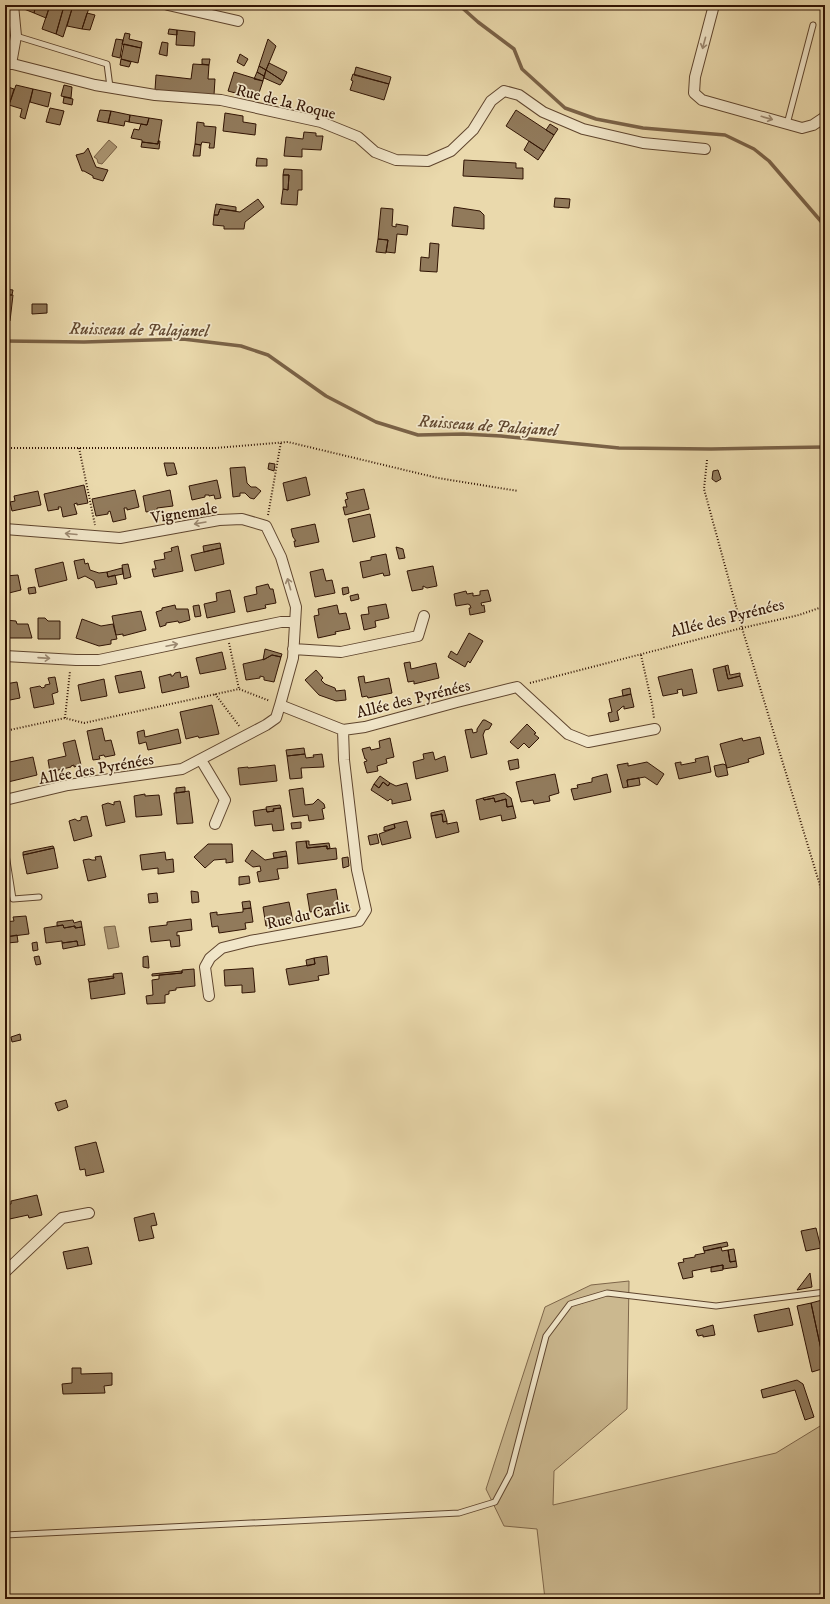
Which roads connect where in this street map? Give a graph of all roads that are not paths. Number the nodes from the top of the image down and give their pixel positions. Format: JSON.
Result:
{"nodes":[{"id":1,"x":13,"y":5,"type":"edge"},
{"id":2,"x":168,"y":5,"type":"edge"},
{"id":3,"x":714,"y":5,"type":"edge"},
{"id":4,"x":238,"y":21,"type":"dead end"},
{"id":5,"x":813,"y":25,"type":"dead end"},
{"id":6,"x":16,"y":36,"type":"junction"},
{"id":7,"x":8,"y":63,"type":"edge"},
{"id":8,"x":110,"y":87,"type":"junction"},
{"id":9,"x":825,"y":117,"type":"edge"},
{"id":10,"x":787,"y":124,"type":"junction"},
{"id":11,"x":705,"y":149,"type":"dead end"},
{"id":12,"x":5,"y":529,"type":"edge"},
{"id":13,"x":424,"y":616,"type":"dead end"},
{"id":14,"x":295,"y":622,"type":"junction"},
{"id":15,"x":293,"y":649,"type":"junction"},
{"id":16,"x":5,"y":656,"type":"edge"},
{"id":17,"x":280,"y":705,"type":"junction"},
{"id":18,"x":343,"y":730,"type":"junction"},
{"id":19,"x":655,"y":730,"type":"road end"},
{"id":20,"x":200,"y":760,"type":"junction"},
{"id":21,"x":5,"y":800,"type":"edge"},
{"id":22,"x":215,"y":824,"type":"dead end"},
{"id":23,"x":5,"y":848,"type":"edge"},
{"id":24,"x":39,"y":897,"type":"dead end"},
{"id":25,"x":209,"y":996,"type":"dead end"},
{"id":26,"x":89,"y":1213,"type":"dead end"},
{"id":27,"x":5,"y":1272,"type":"edge"},
{"id":28,"x":825,"y":1292,"type":"edge"},
{"id":29,"x":5,"y":1535,"type":"edge"}],
"edges":[{"from":1,"to":6,"type":"street"},
{"from":2,"to":4,"type":"street"},
{"from":3,"to":10,"type":"street","one_way":true},
{"from":5,"to":10,"type":"lane"},
{"from":6,"to":7,"type":"street"},
{"from":6,"to":8,"type":"lane"},
{"from":7,"to":8,"type":"street","name":"Rue de la Roque"},
{"from":8,"to":11,"type":"street","name":"Rue de la Roque"},
{"from":9,"to":10,"type":"street"},
{"from":14,"to":12,"type":"street","name":"Vignemale","one_way":true},
{"from":13,"to":15,"type":"street"},
{"from":14,"to":15,"type":"street"},
{"from":16,"to":14,"type":"street","one_way":true},
{"from":15,"to":17,"type":"street"},
{"from":17,"to":18,"type":"street","name":"Allée des Pyrénées"},
{"from":17,"to":20,"type":"street","name":"Allée des Pyrénées"},
{"from":18,"to":19,"type":"street","name":"Allée des Pyrénées"},
{"from":18,"to":25,"type":"street","name":"Rue du Carlit"},
{"from":20,"to":21,"type":"street","name":"Allée des Pyrénées"},
{"from":20,"to":22,"type":"street"},
{"from":23,"to":24,"type":"lane"},
{"from":26,"to":27,"type":"street"},
{"from":28,"to":29,"type":"lane"}]}
